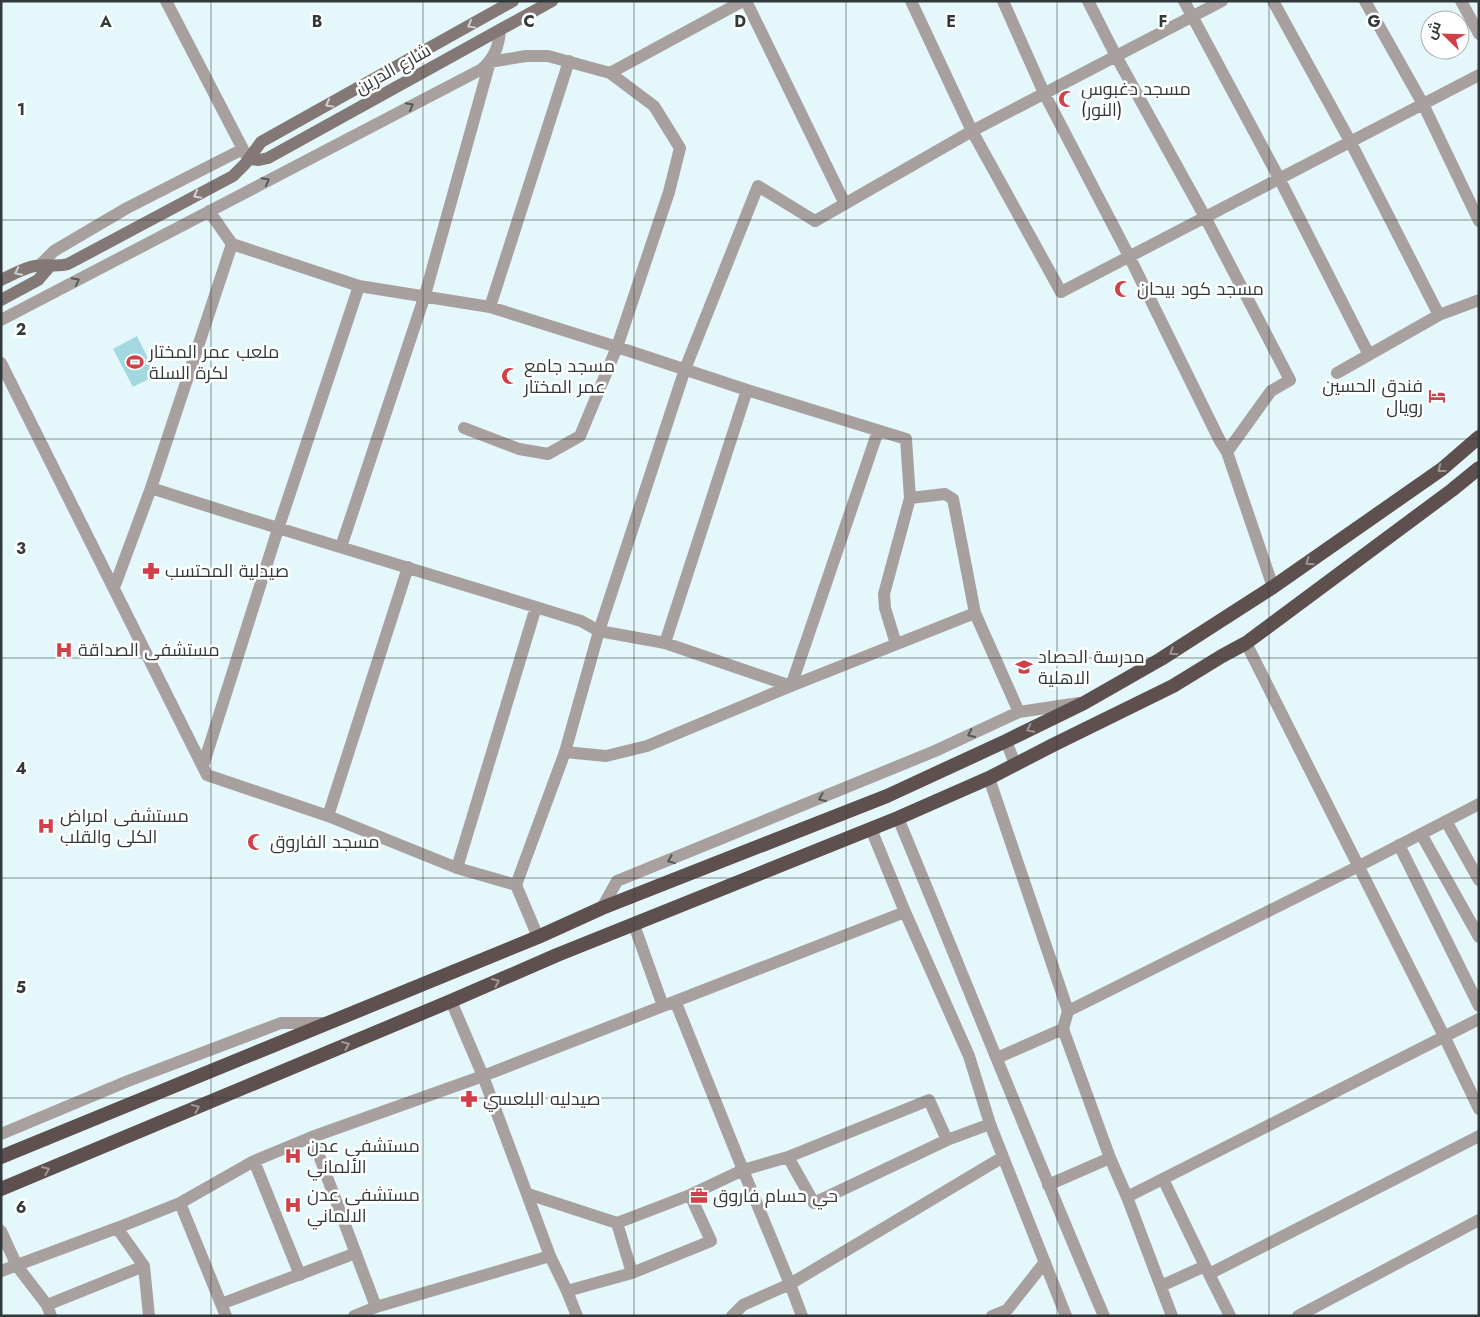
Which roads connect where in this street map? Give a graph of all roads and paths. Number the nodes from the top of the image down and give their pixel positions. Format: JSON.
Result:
{"nodes":[{"id":1,"x":166,"y":1,"type":"edge"},
{"id":2,"x":513,"y":1,"type":"edge"},
{"id":3,"x":552,"y":1,"type":"edge"},
{"id":4,"x":745,"y":1,"type":"edge"},
{"id":5,"x":911,"y":1,"type":"edge"},
{"id":6,"x":1002,"y":1,"type":"edge"},
{"id":7,"x":1088,"y":1,"type":"edge"},
{"id":8,"x":1184,"y":1,"type":"edge"},
{"id":9,"x":1222,"y":1,"type":"edge"},
{"id":10,"x":1273,"y":1,"type":"edge"},
{"id":11,"x":1365,"y":1,"type":"edge"},
{"id":12,"x":1460,"y":1,"type":"edge"},
{"id":13,"x":1192,"y":17,"type":"junction"},
{"id":14,"x":500,"y":30,"type":"junction"},
{"id":15,"x":1479,"y":34,"type":"edge"},
{"id":16,"x":1116,"y":56,"type":"junction"},
{"id":17,"x":569,"y":61,"type":"junction"},
{"id":18,"x":490,"y":62,"type":"junction"},
{"id":19,"x":610,"y":73,"type":"junction"},
{"id":20,"x":1479,"y":75,"type":"edge"},
{"id":21,"x":1044,"y":93,"type":"junction"},
{"id":22,"x":1423,"y":104,"type":"junction"},
{"id":23,"x":972,"y":131,"type":"junction"},
{"id":24,"x":1350,"y":141,"type":"junction"},
{"id":25,"x":246,"y":154,"type":"junction"},
{"id":26,"x":1279,"y":178,"type":"junction"},
{"id":27,"x":845,"y":204,"type":"junction"},
{"id":28,"x":209,"y":211,"type":"junction"},
{"id":29,"x":1205,"y":217,"type":"junction"},
{"id":30,"x":1479,"y":221,"type":"edge"},
{"id":31,"x":232,"y":244,"type":"junction"},
{"id":32,"x":1129,"y":256,"type":"junction"},
{"id":33,"x":45,"y":266,"type":"junction"},
{"id":34,"x":1,"y":280,"type":"edge"},
{"id":35,"x":359,"y":286,"type":"junction"},
{"id":36,"x":425,"y":296,"type":"junction"},
{"id":37,"x":1,"y":300,"type":"edge"},
{"id":38,"x":1479,"y":300,"type":"edge"},
{"id":39,"x":490,"y":307,"type":"junction"},
{"id":40,"x":1439,"y":315,"type":"junction"},
{"id":41,"x":1,"y":320,"type":"edge"},
{"id":42,"x":616,"y":347,"type":"junction"},
{"id":43,"x":1369,"y":355,"type":"junction"},
{"id":44,"x":1,"y":363,"type":"edge"},
{"id":45,"x":685,"y":370,"type":"junction"},
{"id":46,"x":1337,"y":373,"type":"dead end"},
{"id":47,"x":747,"y":390,"type":"junction"},
{"id":48,"x":464,"y":428,"type":"dead end"},
{"id":49,"x":878,"y":431,"type":"junction"},
{"id":50,"x":1479,"y":437,"type":"edge"},
{"id":51,"x":1227,"y":452,"type":"junction"},
{"id":52,"x":1479,"y":468,"type":"edge"},
{"id":53,"x":151,"y":488,"type":"junction"},
{"id":54,"x":910,"y":498,"type":"junction"},
{"id":55,"x":278,"y":529,"type":"junction"},
{"id":56,"x":341,"y":547,"type":"junction"},
{"id":57,"x":408,"y":567,"type":"junction"},
{"id":58,"x":1273,"y":587,"type":"junction"},
{"id":59,"x":114,"y":588,"type":"junction"},
{"id":60,"x":536,"y":607,"type":"junction"},
{"id":61,"x":975,"y":613,"type":"junction"},
{"id":62,"x":600,"y":631,"type":"junction"},
{"id":63,"x":665,"y":643,"type":"junction"},
{"id":64,"x":1246,"y":643,"type":"junction"},
{"id":65,"x":896,"y":644,"type":"junction"},
{"id":66,"x":791,"y":686,"type":"junction"},
{"id":67,"x":1084,"y":702,"type":"junction"},
{"id":68,"x":1019,"y":712,"type":"junction"},
{"id":69,"x":1006,"y":742,"type":"junction"},
{"id":70,"x":565,"y":752,"type":"junction"},
{"id":71,"x":1015,"y":764,"type":"junction"},
{"id":72,"x":203,"y":766,"type":"junction"},
{"id":73,"x":989,"y":778,"type":"junction"},
{"id":74,"x":1477,"y":809,"type":"edge"},
{"id":75,"x":328,"y":816,"type":"junction"},
{"id":76,"x":898,"y":818,"type":"junction"},
{"id":77,"x":1446,"y":821,"type":"junction"},
{"id":78,"x":871,"y":829,"type":"junction"},
{"id":79,"x":1421,"y":834,"type":"junction"},
{"id":80,"x":1399,"y":845,"type":"junction"},
{"id":81,"x":1358,"y":866,"type":"junction"},
{"id":82,"x":458,"y":868,"type":"junction"},
{"id":83,"x":1479,"y":880,"type":"edge"},
{"id":84,"x":516,"y":885,"type":"junction"},
{"id":85,"x":602,"y":908,"type":"junction"},
{"id":86,"x":905,"y":912,"type":"junction"},
{"id":87,"x":634,"y":925,"type":"junction"},
{"id":88,"x":538,"y":937,"type":"junction"},
{"id":89,"x":1479,"y":937,"type":"edge"},
{"id":90,"x":451,"y":1001,"type":"junction"},
{"id":91,"x":670,"y":1004,"type":"junction"},
{"id":92,"x":1479,"y":1006,"type":"edge"},
{"id":93,"x":1068,"y":1011,"type":"junction"},
{"id":94,"x":1479,"y":1018,"type":"edge"},
{"id":95,"x":330,"y":1023,"type":"junction"},
{"id":96,"x":1063,"y":1028,"type":"junction"},
{"id":97,"x":1444,"y":1036,"type":"junction"},
{"id":98,"x":998,"y":1058,"type":"junction"},
{"id":99,"x":483,"y":1076,"type":"junction"},
{"id":100,"x":1479,"y":1109,"type":"edge"},
{"id":101,"x":990,"y":1124,"type":"junction"},
{"id":102,"x":1,"y":1134,"type":"edge"},
{"id":103,"x":1479,"y":1136,"type":"edge"},
{"id":104,"x":312,"y":1137,"type":"junction"},
{"id":105,"x":947,"y":1140,"type":"junction"},
{"id":106,"x":1,"y":1157,"type":"edge"},
{"id":107,"x":788,"y":1157,"type":"junction"},
{"id":108,"x":1003,"y":1157,"type":"junction"},
{"id":109,"x":1110,"y":1158,"type":"junction"},
{"id":110,"x":254,"y":1161,"type":"junction"},
{"id":111,"x":743,"y":1170,"type":"junction"},
{"id":112,"x":1163,"y":1179,"type":"junction"},
{"id":113,"x":1048,"y":1185,"type":"junction"},
{"id":114,"x":1,"y":1189,"type":"edge"},
{"id":115,"x":528,"y":1194,"type":"junction"},
{"id":116,"x":690,"y":1195,"type":"junction"},
{"id":117,"x":1127,"y":1197,"type":"junction"},
{"id":118,"x":180,"y":1203,"type":"junction"},
{"id":119,"x":1479,"y":1220,"type":"edge"},
{"id":120,"x":617,"y":1223,"type":"junction"},
{"id":121,"x":117,"y":1228,"type":"junction"},
{"id":122,"x":1,"y":1231,"type":"edge"},
{"id":123,"x":356,"y":1254,"type":"junction"},
{"id":124,"x":550,"y":1256,"type":"junction"},
{"id":125,"x":1045,"y":1262,"type":"junction"},
{"id":126,"x":17,"y":1266,"type":"junction"},
{"id":127,"x":144,"y":1266,"type":"junction"},
{"id":128,"x":1207,"y":1270,"type":"junction"},
{"id":129,"x":1,"y":1271,"type":"edge"},
{"id":130,"x":632,"y":1273,"type":"junction"},
{"id":131,"x":300,"y":1275,"type":"junction"},
{"id":132,"x":790,"y":1284,"type":"junction"},
{"id":133,"x":1160,"y":1286,"type":"junction"},
{"id":134,"x":567,"y":1290,"type":"junction"},
{"id":135,"x":376,"y":1307,"type":"junction"},
{"id":136,"x":49,"y":1310,"type":"edge"},
{"id":137,"x":223,"y":1310,"type":"edge"},
{"id":138,"x":149,"y":1316,"type":"edge"},
{"id":139,"x":354,"y":1316,"type":"edge"},
{"id":140,"x":577,"y":1316,"type":"edge"},
{"id":141,"x":732,"y":1316,"type":"edge"},
{"id":142,"x":802,"y":1316,"type":"edge"},
{"id":143,"x":992,"y":1316,"type":"edge"},
{"id":144,"x":1066,"y":1316,"type":"edge"},
{"id":145,"x":1104,"y":1316,"type":"edge"},
{"id":146,"x":1172,"y":1316,"type":"edge"},
{"id":147,"x":1230,"y":1316,"type":"edge"},
{"id":148,"x":1298,"y":1316,"type":"edge"}],
"edges":[{"from":1,"to":25,"type":"street"},
{"from":2,"to":25,"type":"main road","name":"شارع الدرين","one_way":true},
{"from":3,"to":14,"type":"main road","name":"شارع الدرين"},
{"from":4,"to":19,"type":"street"},
{"from":4,"to":27,"type":"street"},
{"from":5,"to":23,"type":"street"},
{"from":6,"to":21,"type":"street"},
{"from":7,"to":16,"type":"street"},
{"from":8,"to":13,"type":"street"},
{"from":9,"to":13,"type":"street"},
{"from":10,"to":24,"type":"street"},
{"from":11,"to":22,"type":"street"},
{"from":12,"to":15,"type":"street"},
{"from":13,"to":16,"type":"street"},
{"from":13,"to":26,"type":"street"},
{"from":14,"to":18,"type":"street"},
{"from":14,"to":25,"type":"main road","name":"شارع الدرين"},
{"from":16,"to":21,"type":"street"},
{"from":16,"to":29,"type":"street"},
{"from":17,"to":18,"type":"street"},
{"from":17,"to":19,"type":"street"},
{"from":17,"to":39,"type":"street"},
{"from":28,"to":18,"type":"street","one_way":true},
{"from":18,"to":36,"type":"street"},
{"from":19,"to":42,"type":"street"},
{"from":20,"to":22,"type":"street"},
{"from":21,"to":23,"type":"street"},
{"from":21,"to":32,"type":"street"},
{"from":22,"to":24,"type":"street"},
{"from":22,"to":30,"type":"street"},
{"from":23,"to":27,"type":"street"},
{"from":23,"to":32,"type":"street"},
{"from":24,"to":26,"type":"street"},
{"from":24,"to":40,"type":"street"},
{"from":25,"to":33,"type":"street"},
{"from":25,"to":33,"type":"main road","name":"شارع الدرين","one_way":true},
{"from":26,"to":29,"type":"street"},
{"from":26,"to":43,"type":"street"},
{"from":27,"to":45,"type":"street"},
{"from":28,"to":31,"type":"street"},
{"from":41,"to":28,"type":"street","one_way":true},
{"from":29,"to":32,"type":"street"},
{"from":29,"to":51,"type":"street"},
{"from":31,"to":35,"type":"street"},
{"from":31,"to":53,"type":"street"},
{"from":32,"to":51,"type":"street"},
{"from":33,"to":34,"type":"main road","name":"شارع الدرين","one_way":true},
{"from":33,"to":37,"type":"main road"},
{"from":35,"to":36,"type":"street"},
{"from":35,"to":55,"type":"street"},
{"from":36,"to":39,"type":"street"},
{"from":36,"to":56,"type":"street"},
{"from":38,"to":40,"type":"street"},
{"from":39,"to":42,"type":"street"},
{"from":40,"to":43,"type":"street"},
{"from":42,"to":45,"type":"street"},
{"from":42,"to":48,"type":"street"},
{"from":43,"to":46,"type":"street"},
{"from":44,"to":59,"type":"street"},
{"from":45,"to":47,"type":"street"},
{"from":45,"to":62,"type":"street"},
{"from":47,"to":49,"type":"street"},
{"from":47,"to":63,"type":"street"},
{"from":49,"to":54,"type":"street"},
{"from":49,"to":66,"type":"street"},
{"from":50,"to":58,"type":"highway","one_way":true},
{"from":51,"to":58,"type":"street"},
{"from":52,"to":64,"type":"highway"},
{"from":53,"to":55,"type":"street"},
{"from":53,"to":59,"type":"street"},
{"from":54,"to":61,"type":"street"},
{"from":54,"to":65,"type":"street"},
{"from":55,"to":56,"type":"street"},
{"from":55,"to":72,"type":"street"},
{"from":56,"to":57,"type":"street"},
{"from":57,"to":60,"type":"street"},
{"from":57,"to":75,"type":"street"},
{"from":58,"to":67,"type":"highway","one_way":true},
{"from":59,"to":72,"type":"street"},
{"from":60,"to":62,"type":"street"},
{"from":60,"to":82,"type":"street"},
{"from":61,"to":65,"type":"street"},
{"from":61,"to":68,"type":"street"},
{"from":62,"to":63,"type":"street"},
{"from":62,"to":70,"type":"street"},
{"from":63,"to":66,"type":"street"},
{"from":64,"to":71,"type":"highway"},
{"from":64,"to":81,"type":"street"},
{"from":65,"to":66,"type":"street"},
{"from":66,"to":70,"type":"street"},
{"from":67,"to":68,"type":"street"},
{"from":67,"to":69,"type":"highway","one_way":true},
{"from":68,"to":85,"type":"street","one_way":true},
{"from":69,"to":71,"type":"street"},
{"from":69,"to":85,"type":"highway"},
{"from":70,"to":84,"type":"street"},
{"from":71,"to":73,"type":"highway"},
{"from":72,"to":75,"type":"street"},
{"from":73,"to":76,"type":"highway"},
{"from":73,"to":93,"type":"street"},
{"from":74,"to":77,"type":"street"},
{"from":75,"to":82,"type":"street"},
{"from":76,"to":78,"type":"highway"},
{"from":76,"to":98,"type":"street"},
{"from":77,"to":79,"type":"street"},
{"from":77,"to":83,"type":"street"},
{"from":78,"to":86,"type":"street"},
{"from":78,"to":87,"type":"highway"},
{"from":79,"to":80,"type":"street"},
{"from":79,"to":89,"type":"street"},
{"from":80,"to":81,"type":"street"},
{"from":80,"to":92,"type":"street"},
{"from":81,"to":93,"type":"street"},
{"from":81,"to":97,"type":"street"},
{"from":82,"to":84,"type":"street"},
{"from":84,"to":88,"type":"street"},
{"from":85,"to":88,"type":"highway"},
{"from":86,"to":91,"type":"street"},
{"from":86,"to":101,"type":"street"},
{"from":90,"to":87,"type":"highway","one_way":true},
{"from":87,"to":91,"type":"street"},
{"from":88,"to":95,"type":"highway"},
{"from":90,"to":99,"type":"street"},
{"from":114,"to":90,"type":"highway","one_way":true},
{"from":91,"to":99,"type":"street"},
{"from":91,"to":111,"type":"street"},
{"from":93,"to":96,"type":"street"},
{"from":94,"to":97,"type":"street"},
{"from":95,"to":102,"type":"street"},
{"from":95,"to":106,"type":"highway"},
{"from":96,"to":98,"type":"street"},
{"from":96,"to":109,"type":"street"},
{"from":97,"to":100,"type":"street"},
{"from":97,"to":112,"type":"street"},
{"from":98,"to":113,"type":"street"},
{"from":99,"to":104,"type":"street"},
{"from":99,"to":115,"type":"street"},
{"from":101,"to":105,"type":"street"},
{"from":101,"to":108,"type":"street"},
{"from":103,"to":128,"type":"street"},
{"from":104,"to":110,"type":"street"},
{"from":104,"to":123,"type":"street"},
{"from":105,"to":107,"type":"street"},
{"from":105,"to":107,"type":"street"},
{"from":107,"to":111,"type":"street"},
{"from":108,"to":125,"type":"street"},
{"from":108,"to":132,"type":"street"},
{"from":109,"to":113,"type":"street"},
{"from":109,"to":117,"type":"street"},
{"from":110,"to":118,"type":"street"},
{"from":110,"to":131,"type":"street"},
{"from":111,"to":116,"type":"street"},
{"from":111,"to":132,"type":"street"},
{"from":112,"to":117,"type":"street"},
{"from":112,"to":128,"type":"street"},
{"from":113,"to":145,"type":"street"},
{"from":115,"to":120,"type":"street"},
{"from":115,"to":124,"type":"street"},
{"from":116,"to":120,"type":"street"},
{"from":116,"to":130,"type":"street"},
{"from":117,"to":133,"type":"street"},
{"from":118,"to":121,"type":"street"},
{"from":118,"to":137,"type":"street"},
{"from":119,"to":148,"type":"street"},
{"from":120,"to":130,"type":"street"},
{"from":121,"to":126,"type":"street"},
{"from":121,"to":127,"type":"street"},
{"from":122,"to":126,"type":"street"},
{"from":123,"to":131,"type":"street"},
{"from":123,"to":135,"type":"street"},
{"from":124,"to":134,"type":"street"},
{"from":124,"to":135,"type":"street"},
{"from":125,"to":143,"type":"street"},
{"from":125,"to":144,"type":"street"},
{"from":126,"to":129,"type":"street"},
{"from":126,"to":136,"type":"street"},
{"from":127,"to":136,"type":"street"},
{"from":127,"to":138,"type":"street"},
{"from":128,"to":133,"type":"street"},
{"from":128,"to":147,"type":"street"},
{"from":130,"to":134,"type":"street"},
{"from":131,"to":137,"type":"street"},
{"from":132,"to":141,"type":"street"},
{"from":132,"to":142,"type":"street"},
{"from":133,"to":146,"type":"street"},
{"from":134,"to":140,"type":"street"},
{"from":135,"to":139,"type":"street"}]}
